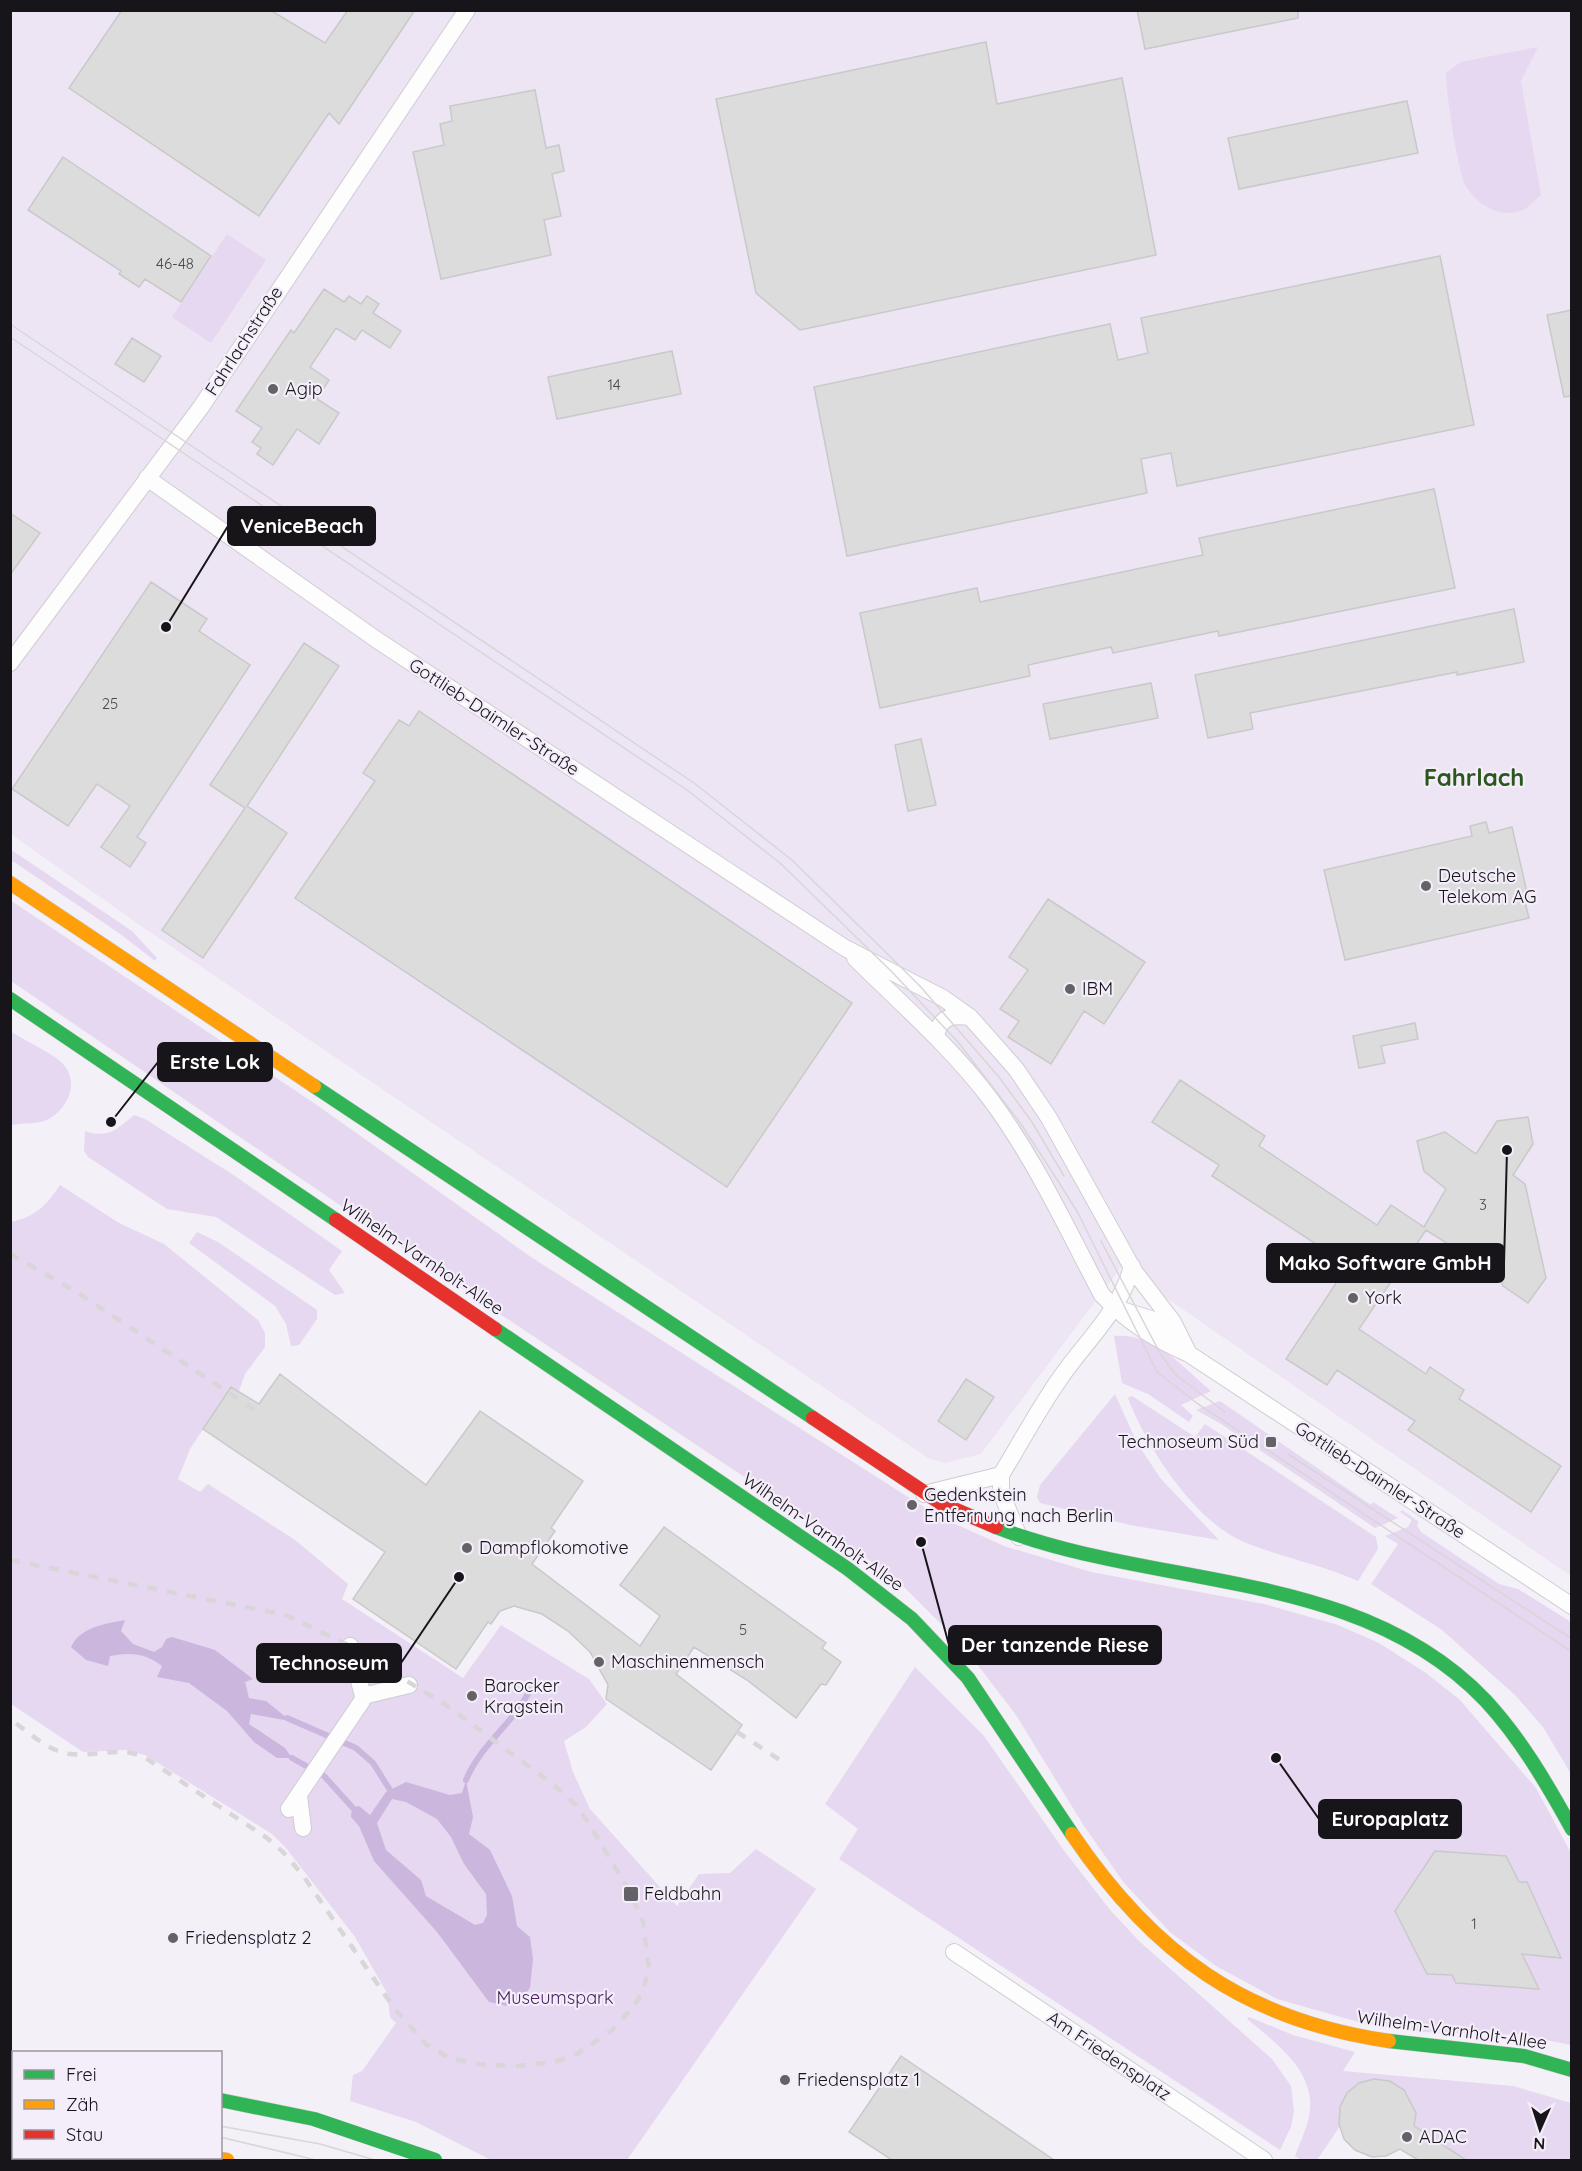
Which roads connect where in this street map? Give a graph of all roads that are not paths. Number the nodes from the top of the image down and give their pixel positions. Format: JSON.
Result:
{"nodes":[{"id":1,"x":467,"y":10,"type":"edge"},
{"id":2,"x":147,"y":478,"type":"junction"},
{"id":3,"x":10,"y":663,"type":"edge"},
{"id":4,"x":10,"y":883,"type":"edge"},
{"id":5,"x":845,"y":948,"type":"junction"},
{"id":6,"x":10,"y":999,"type":"edge"},
{"id":7,"x":970,"y":1017,"type":"junction"},
{"id":8,"x":936,"y":1035,"type":"junction"},
{"id":9,"x":1132,"y":1266,"type":"junction"},
{"id":10,"x":1114,"y":1308,"type":"junction"},
{"id":11,"x":1189,"y":1354,"type":"junction"},
{"id":12,"x":1001,"y":1475,"type":"junction"},
{"id":13,"x":924,"y":1494,"type":"junction"},
{"id":14,"x":1019,"y":1537,"type":"junction"},
{"id":15,"x":1572,"y":1606,"type":"edge"},
{"id":16,"x":350,"y":1646,"type":"dead end"},
{"id":17,"x":409,"y":1685,"type":"dead end"},
{"id":18,"x":362,"y":1699,"type":"junction"},
{"id":19,"x":303,"y":1828,"type":"dead end"},
{"id":20,"x":1572,"y":1829,"type":"edge"},
{"id":21,"x":954,"y":1952,"type":"dead end"},
{"id":22,"x":1572,"y":2070,"type":"edge"},
{"id":23,"x":222,"y":2100,"type":"edge"},
{"id":24,"x":251,"y":2105,"type":"junction"},
{"id":25,"x":222,"y":2112,"type":"edge"},
{"id":26,"x":435,"y":2160,"type":"edge"},
{"id":27,"x":1264,"y":2160,"type":"edge"}],
"edges":[{"from":1,"to":2,"type":"street","name":"Fahrlachstraße"},
{"from":2,"to":3,"type":"street","name":"Fahrlachstraße"},
{"from":2,"to":5,"type":"street","name":"Gottlieb-Daimler-Straße"},
{"from":4,"to":13,"type":"main road"},
{"from":5,"to":7,"type":"street","name":"Gottlieb-Daimler-Straße"},
{"from":5,"to":8,"type":"street","name":"Gottlieb-Daimler-Straße"},
{"from":6,"to":22,"type":"main road","name":"Wilhelm-Varnholt-Allee"},
{"from":7,"to":8,"type":"street"},
{"from":7,"to":9,"type":"street","name":"Gottlieb-Daimler-Straße"},
{"from":8,"to":10,"type":"street","name":"Gottlieb-Daimler-Straße"},
{"from":9,"to":10,"type":"street"},
{"from":9,"to":11,"type":"street","name":"Gottlieb-Daimler-Straße"},
{"from":10,"to":11,"type":"street","name":"Gottlieb-Daimler-Straße"},
{"from":10,"to":12,"type":"street"},
{"from":11,"to":15,"type":"street","name":"Gottlieb-Daimler-Straße"},
{"from":12,"to":13,"type":"street"},
{"from":12,"to":14,"type":"street"},
{"from":13,"to":14,"type":"main road"},
{"from":14,"to":20,"type":"main road"},
{"from":16,"to":18,"type":"street"},
{"from":17,"to":18,"type":"street"},
{"from":18,"to":19,"type":"street"},
{"from":21,"to":27,"type":"street","name":"Am Friedensplatz"},
{"from":23,"to":24,"type":"main road"},
{"from":24,"to":25,"type":"main road"},
{"from":24,"to":26,"type":"main road"}]}
